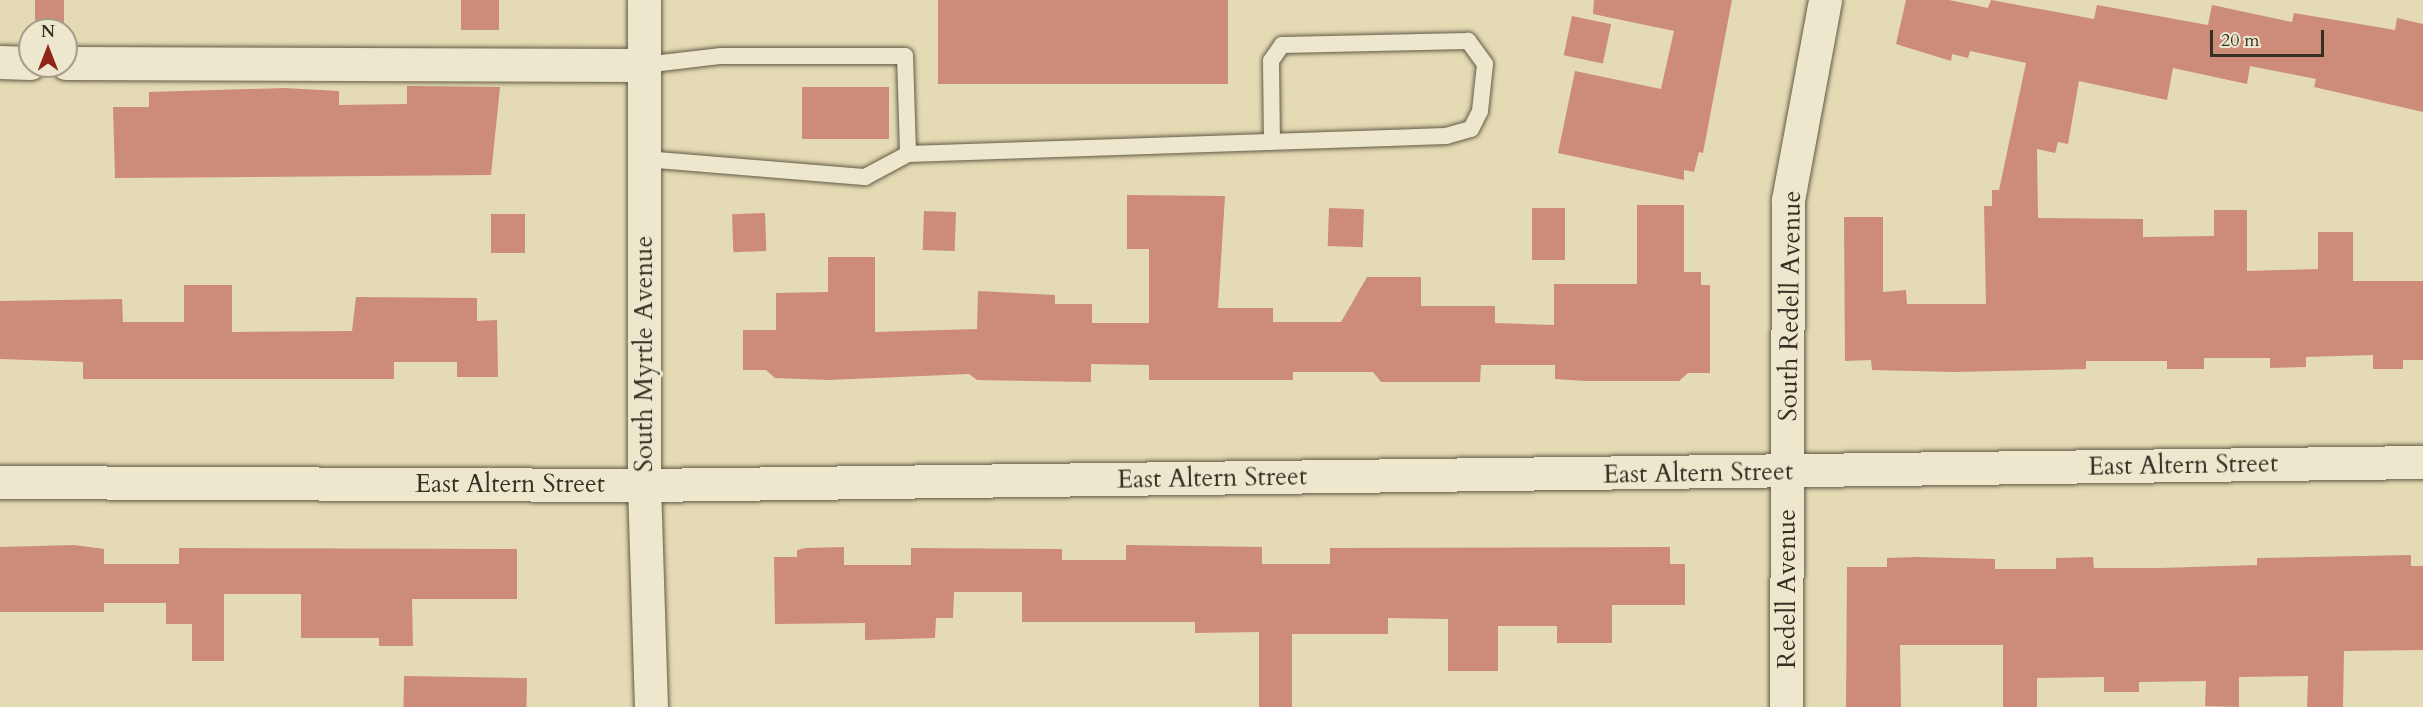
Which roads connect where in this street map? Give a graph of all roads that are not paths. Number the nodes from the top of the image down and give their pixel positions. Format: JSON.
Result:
{"nodes":[{"id":1,"x":644,"y":0,"type":"edge"},
{"id":2,"x":1825,"y":0,"type":"edge"},
{"id":3,"x":0,"y":62,"type":"edge"},
{"id":4,"x":18,"y":63,"type":"edge"},
{"id":5,"x":78,"y":63,"type":"edge"},
{"id":6,"x":644,"y":65,"type":"junction"},
{"id":7,"x":1272,"y":140,"type":"junction"},
{"id":8,"x":908,"y":154,"type":"junction"},
{"id":9,"x":644,"y":159,"type":"junction"},
{"id":10,"x":2423,"y":462,"type":"edge"},
{"id":11,"x":1788,"y":472,"type":"junction"},
{"id":12,"x":0,"y":482,"type":"edge"},
{"id":13,"x":644,"y":485,"type":"junction"},
{"id":14,"x":651,"y":707,"type":"edge"},
{"id":15,"x":1786,"y":707,"type":"edge"}],
"edges":[{"from":1,"to":6,"type":"street","name":"South Myrtle Avenue"},
{"from":2,"to":11,"type":"street","name":"South Redell Avenue"},
{"from":3,"to":4,"type":"street"},
{"from":5,"to":6,"type":"street"},
{"from":6,"to":8,"type":"lane"},
{"from":6,"to":9,"type":"street","name":"South Myrtle Avenue"},
{"from":7,"to":7,"type":"lane"},
{"from":7,"to":8,"type":"lane"},
{"from":8,"to":9,"type":"lane"},
{"from":9,"to":13,"type":"street","name":"South Myrtle Avenue"},
{"from":10,"to":11,"type":"street","name":"East Altern Street"},
{"from":11,"to":13,"type":"street","name":"East Altern Street"},
{"from":11,"to":15,"type":"street","name":"Redell Avenue"},
{"from":12,"to":13,"type":"street","name":"East Altern Street"},
{"from":13,"to":14,"type":"street","name":"South Myrtle Avenue"}]}
